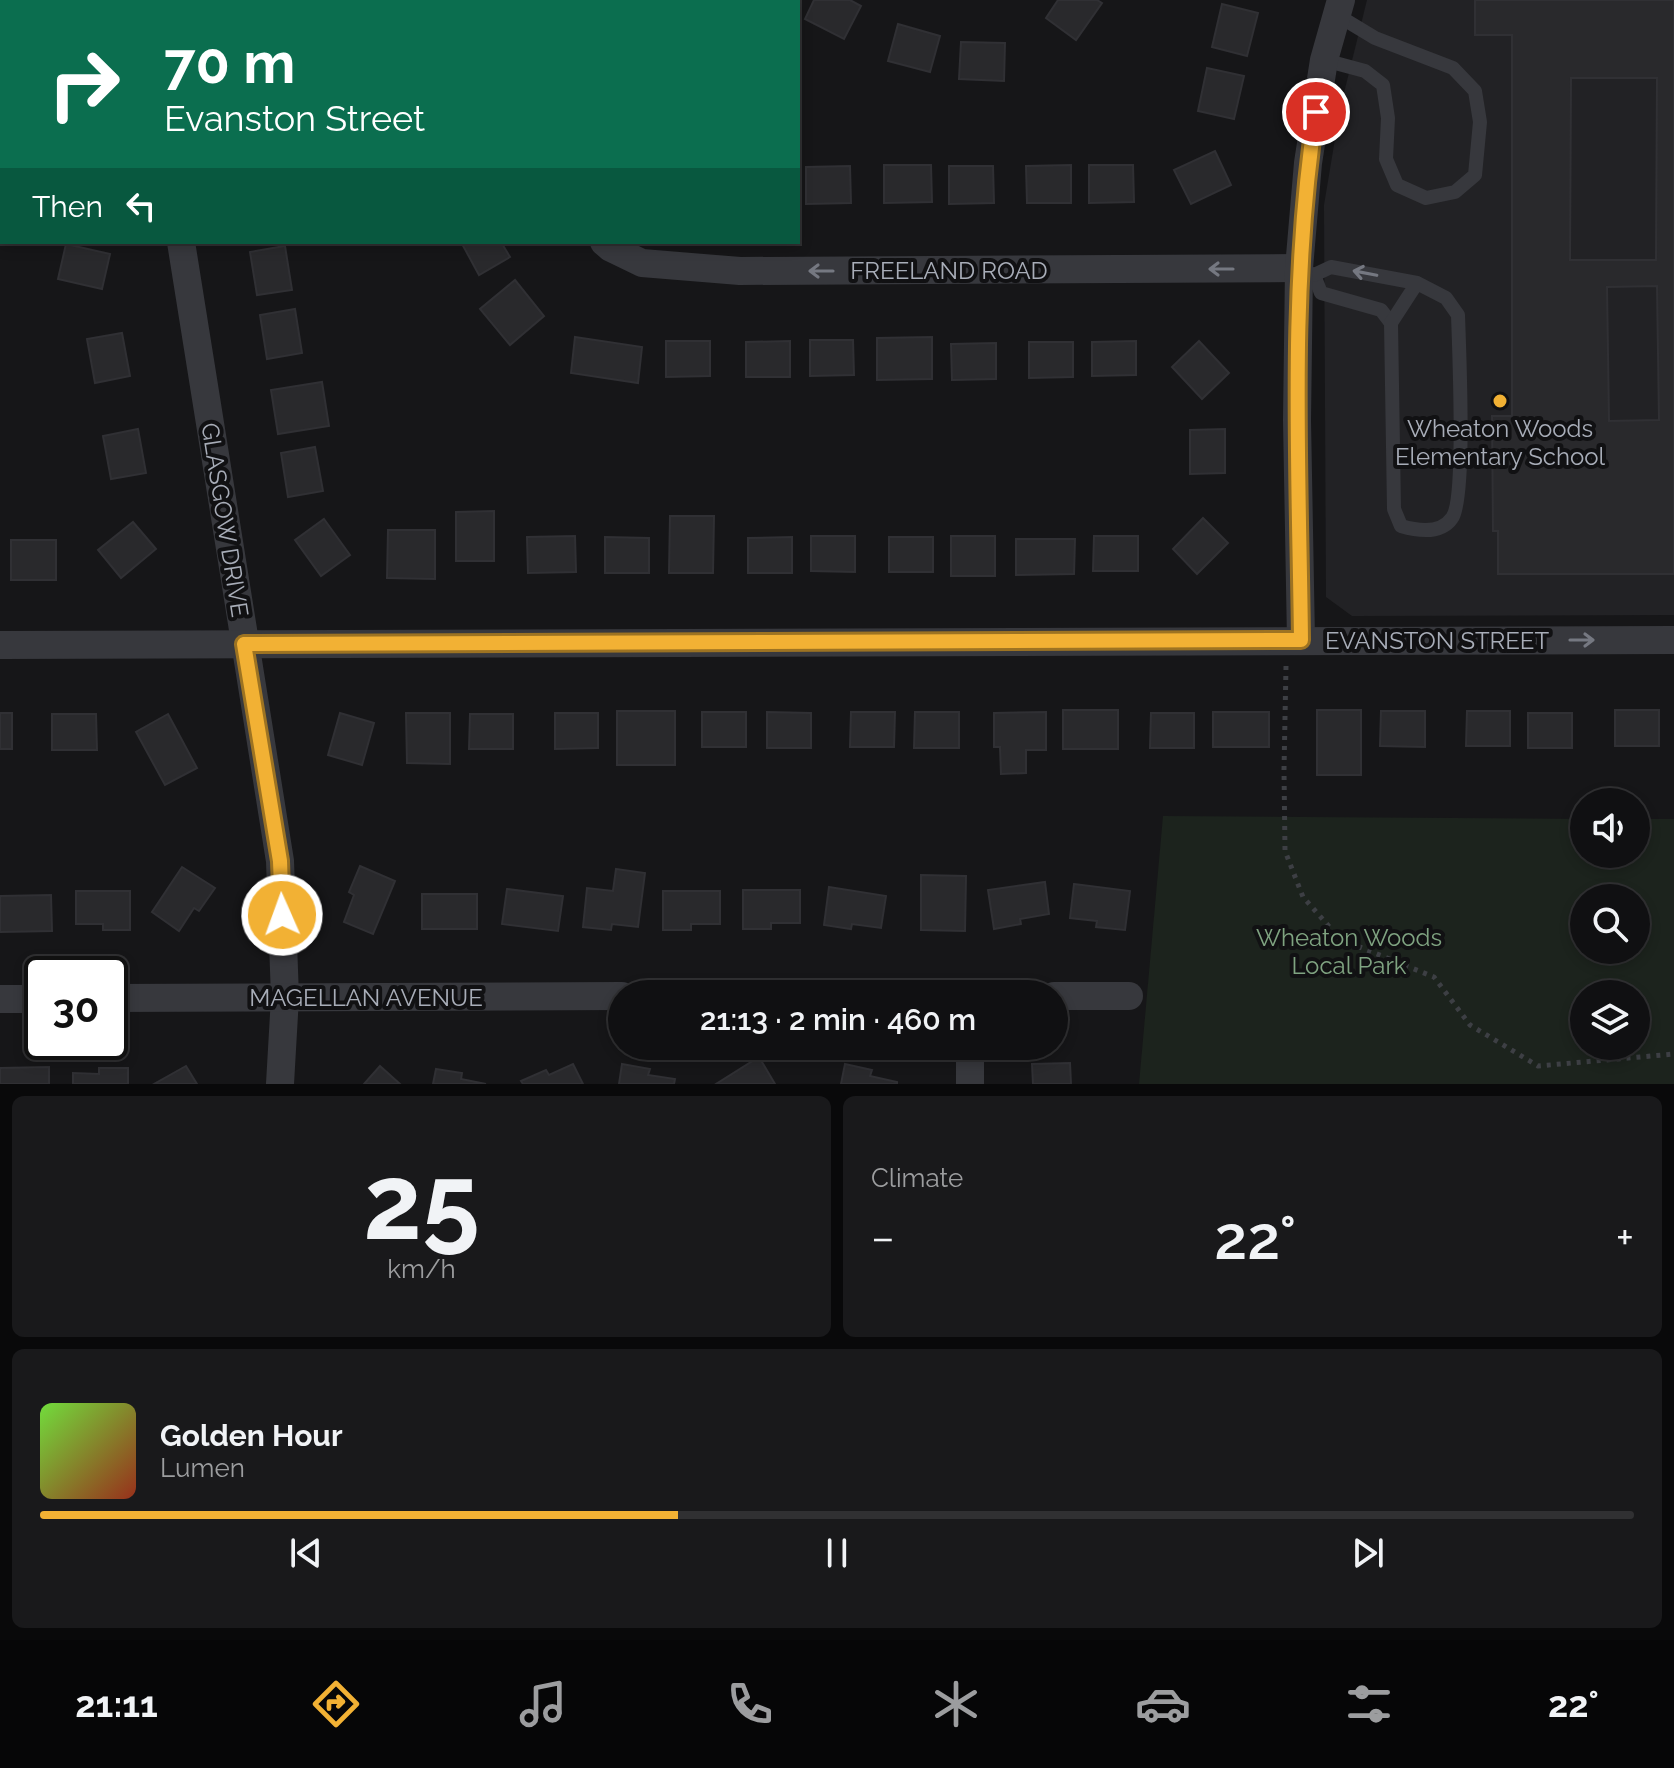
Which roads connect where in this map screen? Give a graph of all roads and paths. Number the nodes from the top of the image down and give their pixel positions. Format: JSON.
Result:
{"nodes":[{"id":1,"x":1339,"y":8,"type":"edge"},
{"id":2,"x":1324,"y":60,"type":"junction"},
{"id":3,"x":181,"y":244,"type":"edge"},
{"id":4,"x":606,"y":244,"type":"edge"},
{"id":5,"x":1306,"y":272,"type":"junction"},
{"id":6,"x":1417,"y":283,"type":"junction"},
{"id":7,"x":1391,"y":323,"type":"junction"},
{"id":8,"x":1294,"y":640,"type":"junction"},
{"id":9,"x":1674,"y":640,"type":"edge"},
{"id":10,"x":244,"y":644,"type":"junction"},
{"id":11,"x":0,"y":645,"type":"edge"},
{"id":12,"x":608,"y":996,"type":"edge"},
{"id":13,"x":1068,"y":996,"type":"edge"},
{"id":14,"x":1129,"y":996,"type":"dead end"},
{"id":15,"x":285,"y":997,"type":"junction"},
{"id":16,"x":128,"y":998,"type":"edge"},
{"id":17,"x":0,"y":999,"type":"edge"},
{"id":18,"x":24,"y":999,"type":"edge"},
{"id":19,"x":1674,"y":1054,"type":"edge"},
{"id":20,"x":970,"y":1060,"type":"edge"},
{"id":21,"x":280,"y":1084,"type":"edge"},
{"id":22,"x":970,"y":1084,"type":"edge"}],
"edges":[{"from":1,"to":2,"type":"street"},
{"from":1,"to":2,"type":"lane"},
{"from":2,"to":5,"type":"street"},
{"from":3,"to":10,"type":"street","name":"GLASGOW DRIVE"},
{"from":5,"to":4,"type":"street","name":"FREELAND ROAD","one_way":true},
{"from":6,"to":5,"type":"lane","one_way":true},
{"from":5,"to":7,"type":"lane"},
{"from":5,"to":8,"type":"street"},
{"from":6,"to":7,"type":"lane"},
{"from":6,"to":7,"type":"lane"},
{"from":8,"to":9,"type":"street","name":"EVANSTON STREET","one_way":true},
{"from":8,"to":10,"type":"street","name":"EVANSTON STREET"},
{"from":8,"to":19,"type":"path"},
{"from":10,"to":11,"type":"street","name":"EVANSTON STREET"},
{"from":10,"to":15,"type":"street","name":"GLASGOW DRIVE"},
{"from":12,"to":15,"type":"street","name":"MAGELLAN AVENUE"},
{"from":13,"to":14,"type":"street"},
{"from":15,"to":16,"type":"street","name":"MAGELLAN AVENUE"},
{"from":15,"to":21,"type":"street","name":"GLASGOW DRIVE"},
{"from":17,"to":18,"type":"street"},
{"from":20,"to":22,"type":"street"}]}
